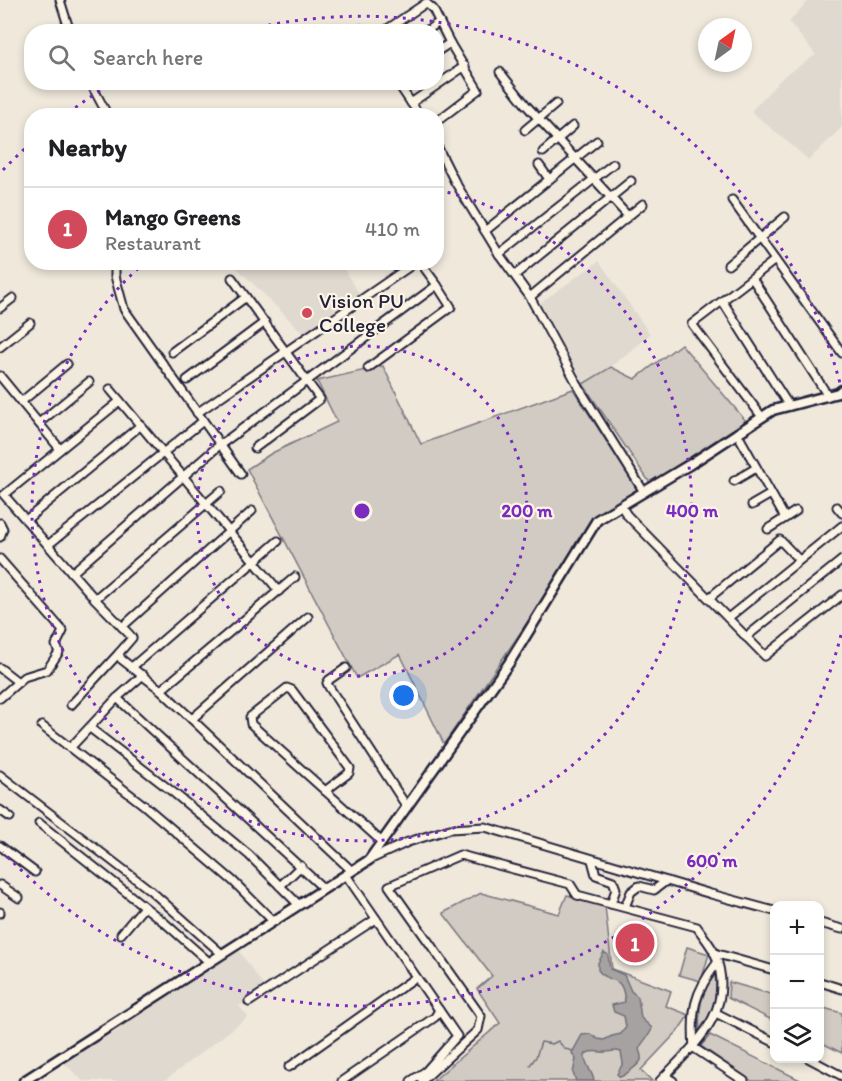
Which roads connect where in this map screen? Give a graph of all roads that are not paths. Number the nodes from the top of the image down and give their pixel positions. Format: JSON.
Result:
{"nodes":[{"id":1,"x":60,"y":0,"type":"edge"},
{"id":2,"x":440,"y":22,"type":"joint"},
{"id":3,"x":68,"y":24,"type":"edge"},
{"id":4,"x":395,"y":24,"type":"edge"},
{"id":5,"x":437,"y":24,"type":"edge"},
{"id":6,"x":444,"y":30,"type":"edge"},
{"id":7,"x":450,"y":43,"type":"junction"},
{"id":8,"x":444,"y":47,"type":"edge"},
{"id":9,"x":465,"y":66,"type":"junction"},
{"id":10,"x":500,"y":72,"type":"dead end"},
{"id":11,"x":444,"y":80,"type":"edge"},
{"id":12,"x":94,"y":90,"type":"edge"},
{"id":13,"x":402,"y":90,"type":"edge"},
{"id":14,"x":430,"y":90,"type":"edge"},
{"id":15,"x":411,"y":103,"type":"junction"},
{"id":16,"x":556,"y":104,"type":"dead end"},
{"id":17,"x":104,"y":108,"type":"edge"},
{"id":18,"x":414,"y":108,"type":"edge"},
{"id":19,"x":444,"y":116,"type":"edge"},
{"id":20,"x":539,"y":118,"type":"junction"},
{"id":21,"x":573,"y":126,"type":"dead end"},
{"id":22,"x":525,"y":130,"type":"dead end"},
{"id":23,"x":558,"y":139,"type":"junction"},
{"id":24,"x":597,"y":141,"type":"dead end"},
{"id":25,"x":543,"y":152,"type":"dead end"},
{"id":26,"x":575,"y":158,"type":"junction"},
{"id":27,"x":444,"y":160,"type":"edge"},
{"id":28,"x":613,"y":164,"type":"dead end"},
{"id":29,"x":539,"y":165,"type":"dead end"},
{"id":30,"x":593,"y":178,"type":"junction"},
{"id":31,"x":549,"y":179,"type":"junction"},
{"id":32,"x":631,"y":182,"type":"dead end"},
{"id":33,"x":612,"y":198,"type":"junction"},
{"id":34,"x":732,"y":200,"type":"dead end"},
{"id":35,"x":643,"y":204,"type":"dead end"},
{"id":36,"x":785,"y":217,"type":"dead end"},
{"id":37,"x":626,"y":218,"type":"junction"},
{"id":38,"x":485,"y":231,"type":"junction"},
{"id":39,"x":759,"y":239,"type":"junction"},
{"id":40,"x":499,"y":254,"type":"junction"},
{"id":41,"x":775,"y":260,"type":"junction"},
{"id":42,"x":728,"y":265,"type":"dead end"},
{"id":43,"x":115,"y":270,"type":"edge"},
{"id":44,"x":406,"y":270,"type":"edge"},
{"id":45,"x":425,"y":270,"type":"edge"},
{"id":46,"x":515,"y":275,"type":"junction"},
{"id":47,"x":232,"y":278,"type":"dead end"},
{"id":48,"x":752,"y":278,"type":"junction"},
{"id":49,"x":437,"y":285,"type":"junction"},
{"id":50,"x":246,"y":297,"type":"junction"},
{"id":51,"x":530,"y":297,"type":"junction"},
{"id":52,"x":13,"y":298,"type":"dead end"},
{"id":53,"x":723,"y":302,"type":"junction"},
{"id":54,"x":0,"y":308,"type":"edge"},
{"id":55,"x":265,"y":322,"type":"junction"},
{"id":56,"x":30,"y":323,"type":"dead end"},
{"id":57,"x":0,"y":347,"type":"edge"},
{"id":58,"x":172,"y":352,"type":"dead end"},
{"id":59,"x":842,"y":352,"type":"edge"},
{"id":60,"x":286,"y":353,"type":"junction"},
{"id":61,"x":67,"y":364,"type":"dead end"},
{"id":62,"x":368,"y":368,"type":"dead end"},
{"id":63,"x":0,"y":376,"type":"edge"},
{"id":64,"x":187,"y":380,"type":"dead end"},
{"id":65,"x":306,"y":381,"type":"junction"},
{"id":66,"x":89,"y":382,"type":"dead end"},
{"id":67,"x":111,"y":389,"type":"dead end"},
{"id":68,"x":842,"y":390,"type":"edge"},
{"id":69,"x":828,"y":396,"type":"junction"},
{"id":70,"x":120,"y":401,"type":"junction"},
{"id":71,"x":21,"y":402,"type":"junction"},
{"id":72,"x":789,"y":406,"type":"junction"},
{"id":73,"x":197,"y":413,"type":"junction"},
{"id":74,"x":762,"y":417,"type":"junction"},
{"id":75,"x":203,"y":421,"type":"junction"},
{"id":76,"x":39,"y":423,"type":"junction"},
{"id":77,"x":141,"y":425,"type":"junction"},
{"id":78,"x":737,"y":433,"type":"junction"},
{"id":79,"x":218,"y":447,"type":"junction"},
{"id":80,"x":255,"y":448,"type":"dead end"},
{"id":81,"x":60,"y":449,"type":"junction"},
{"id":82,"x":164,"y":453,"type":"junction"},
{"id":83,"x":756,"y":468,"type":"junction"},
{"id":84,"x":241,"y":474,"type":"dead end"},
{"id":85,"x":183,"y":475,"type":"junction"},
{"id":86,"x":734,"y":481,"type":"dead end"},
{"id":87,"x":221,"y":491,"type":"dead end"},
{"id":88,"x":644,"y":492,"type":"junction"},
{"id":89,"x":771,"y":494,"type":"junction"},
{"id":90,"x":208,"y":504,"type":"junction"},
{"id":91,"x":752,"y":505,"type":"dead end"},
{"id":92,"x":621,"y":506,"type":"junction"},
{"id":93,"x":252,"y":511,"type":"dead end"},
{"id":94,"x":796,"y":511,"type":"dead end"},
{"id":95,"x":785,"y":518,"type":"junction"},
{"id":96,"x":26,"y":520,"type":"junction"},
{"id":97,"x":0,"y":523,"type":"edge"},
{"id":98,"x":842,"y":526,"type":"edge"},
{"id":99,"x":768,"y":529,"type":"dead end"},
{"id":100,"x":230,"y":530,"type":"junction"},
{"id":101,"x":0,"y":537,"type":"edge"},
{"id":102,"x":278,"y":541,"type":"dead end"},
{"id":103,"x":48,"y":545,"type":"junction"},
{"id":104,"x":0,"y":559,"type":"edge"},
{"id":105,"x":799,"y":560,"type":"junction"},
{"id":106,"x":842,"y":560,"type":"edge"},
{"id":107,"x":255,"y":561,"type":"junction"},
{"id":108,"x":72,"y":573,"type":"junction"},
{"id":109,"x":295,"y":577,"type":"dead end"},
{"id":110,"x":279,"y":591,"type":"junction"},
{"id":111,"x":842,"y":595,"type":"edge"},
{"id":112,"x":709,"y":598,"type":"junction"},
{"id":113,"x":95,"y":599,"type":"junction"},
{"id":114,"x":308,"y":617,"type":"dead end"},
{"id":115,"x":728,"y":618,"type":"junction"},
{"id":116,"x":122,"y":627,"type":"junction"},
{"id":117,"x":746,"y":637,"type":"junction"},
{"id":118,"x":120,"y":653,"type":"junction"},
{"id":119,"x":132,"y":667,"type":"junction"},
{"id":120,"x":0,"y":668,"type":"edge"},
{"id":121,"x":346,"y":668,"type":"dead end"},
{"id":122,"x":142,"y":675,"type":"junction"},
{"id":123,"x":18,"y":682,"type":"junction"},
{"id":124,"x":161,"y":690,"type":"junction"},
{"id":125,"x":0,"y":698,"type":"edge"},
{"id":126,"x":117,"y":698,"type":"junction"},
{"id":127,"x":70,"y":705,"type":"dead end"},
{"id":128,"x":192,"y":719,"type":"junction"},
{"id":129,"x":42,"y":726,"type":"dead end"},
{"id":130,"x":90,"y":728,"type":"junction"},
{"id":131,"x":71,"y":747,"type":"junction"},
{"id":132,"x":0,"y":776,"type":"edge"},
{"id":133,"x":325,"y":791,"type":"junction"},
{"id":134,"x":407,"y":807,"type":"junction"},
{"id":135,"x":0,"y":810,"type":"edge"},
{"id":136,"x":10,"y":817,"type":"dead end"},
{"id":137,"x":39,"y":823,"type":"dead end"},
{"id":138,"x":382,"y":843,"type":"junction"},
{"id":139,"x":0,"y":846,"type":"edge"},
{"id":140,"x":369,"y":860,"type":"junction"},
{"id":141,"x":592,"y":860,"type":"junction"},
{"id":142,"x":301,"y":866,"type":"junction"},
{"id":143,"x":35,"y":872,"type":"dead end"},
{"id":144,"x":349,"y":873,"type":"junction"},
{"id":145,"x":666,"y":881,"type":"junction"},
{"id":146,"x":0,"y":885,"type":"edge"},
{"id":147,"x":280,"y":886,"type":"junction"},
{"id":148,"x":324,"y":889,"type":"junction"},
{"id":149,"x":19,"y":898,"type":"dead end"},
{"id":150,"x":611,"y":904,"type":"junction"},
{"id":151,"x":299,"y":905,"type":"junction"},
{"id":152,"x":144,"y":907,"type":"junction"},
{"id":153,"x":626,"y":907,"type":"junction"},
{"id":154,"x":770,"y":910,"type":"edge"},
{"id":155,"x":376,"y":919,"type":"junction"},
{"id":156,"x":273,"y":921,"type":"junction"},
{"id":157,"x":824,"y":924,"type":"edge"},
{"id":158,"x":842,"y":929,"type":"edge"},
{"id":159,"x":121,"y":934,"type":"dead end"},
{"id":160,"x":714,"y":953,"type":"junction"},
{"id":161,"x":222,"y":954,"type":"junction"},
{"id":162,"x":209,"y":962,"type":"junction"},
{"id":163,"x":717,"y":963,"type":"junction"},
{"id":164,"x":770,"y":969,"type":"edge"},
{"id":165,"x":416,"y":977,"type":"junction"},
{"id":166,"x":824,"y":984,"type":"edge"},
{"id":167,"x":842,"y":989,"type":"edge"},
{"id":168,"x":249,"y":1002,"type":"dead end"},
{"id":169,"x":439,"y":1010,"type":"junction"},
{"id":170,"x":716,"y":1013,"type":"junction"},
{"id":171,"x":770,"y":1040,"type":"edge"},
{"id":172,"x":694,"y":1048,"type":"junction"},
{"id":173,"x":816,"y":1063,"type":"edge"},
{"id":174,"x":289,"y":1067,"type":"dead end"},
{"id":175,"x":842,"y":1076,"type":"edge"},
{"id":176,"x":663,"y":1078,"type":"edge"},
{"id":177,"x":24,"y":1081,"type":"edge"},
{"id":178,"x":342,"y":1081,"type":"edge"},
{"id":179,"x":411,"y":1081,"type":"edge"},
{"id":180,"x":422,"y":1081,"type":"edge"},
{"id":181,"x":673,"y":1081,"type":"edge"},
{"id":182,"x":744,"y":1081,"type":"edge"}],
"edges":[{"from":1,"to":3,"type":"street"},
{"from":2,"to":4,"type":"street"},
{"from":2,"to":5,"type":"street"},
{"from":6,"to":7,"type":"street"},
{"from":7,"to":8,"type":"street"},
{"from":7,"to":9,"type":"street"},
{"from":9,"to":11,"type":"street"},
{"from":9,"to":19,"type":"street"},
{"from":10,"to":20,"type":"street"},
{"from":12,"to":17,"type":"street"},
{"from":13,"to":15,"type":"street"},
{"from":14,"to":15,"type":"street"},
{"from":15,"to":18,"type":"street"},
{"from":16,"to":20,"type":"street"},
{"from":20,"to":22,"type":"street"},
{"from":20,"to":23,"type":"street"},
{"from":21,"to":23,"type":"street"},
{"from":23,"to":25,"type":"street"},
{"from":23,"to":26,"type":"street"},
{"from":24,"to":26,"type":"street"},
{"from":26,"to":30,"type":"street"},
{"from":26,"to":31,"type":"street"},
{"from":27,"to":38,"type":"street"},
{"from":28,"to":30,"type":"street"},
{"from":29,"to":31,"type":"street"},
{"from":30,"to":33,"type":"street"},
{"from":30,"to":40,"type":"street"},
{"from":31,"to":38,"type":"street"},
{"from":32,"to":33,"type":"street"},
{"from":33,"to":37,"type":"street"},
{"from":33,"to":46,"type":"street"},
{"from":34,"to":39,"type":"street"},
{"from":35,"to":37,"type":"street"},
{"from":36,"to":39,"type":"street"},
{"from":37,"to":51,"type":"street"},
{"from":38,"to":40,"type":"street"},
{"from":39,"to":41,"type":"street"},
{"from":39,"to":42,"type":"street"},
{"from":40,"to":46,"type":"street"},
{"from":41,"to":48,"type":"street"},
{"from":41,"to":59,"type":"street"},
{"from":43,"to":73,"type":"street"},
{"from":44,"to":60,"type":"street"},
{"from":45,"to":49,"type":"street"},
{"from":46,"to":51,"type":"street"},
{"from":47,"to":50,"type":"street"},
{"from":48,"to":53,"type":"street"},
{"from":48,"to":69,"type":"street"},
{"from":49,"to":62,"type":"street"},
{"from":49,"to":65,"type":"street"},
{"from":50,"to":55,"type":"street"},
{"from":50,"to":58,"type":"street"},
{"from":51,"to":88,"type":"street"},
{"from":52,"to":54,"type":"street"},
{"from":53,"to":72,"type":"street"},
{"from":53,"to":74,"type":"street"},
{"from":55,"to":60,"type":"street"},
{"from":55,"to":64,"type":"street"},
{"from":56,"to":57,"type":"street"},
{"from":60,"to":65,"type":"street"},
{"from":60,"to":73,"type":"street"},
{"from":61,"to":71,"type":"street"},
{"from":63,"to":71,"type":"street"},
{"from":65,"to":79,"type":"street"},
{"from":65,"to":80,"type":"street"},
{"from":66,"to":76,"type":"street"},
{"from":67,"to":70,"type":"street"},
{"from":68,"to":69,"type":"main road"},
{"from":69,"to":72,"type":"main road"},
{"from":70,"to":77,"type":"street"},
{"from":70,"to":81,"type":"street"},
{"from":71,"to":76,"type":"street"},
{"from":72,"to":74,"type":"main road"},
{"from":73,"to":75,"type":"street"},
{"from":74,"to":78,"type":"main road"},
{"from":75,"to":79,"type":"street"},
{"from":75,"to":82,"type":"street"},
{"from":76,"to":81,"type":"street"},
{"from":77,"to":82,"type":"street"},
{"from":77,"to":96,"type":"street"},
{"from":78,"to":83,"type":"street"},
{"from":78,"to":88,"type":"main road"},
{"from":79,"to":84,"type":"street"},
{"from":79,"to":85,"type":"street"},
{"from":81,"to":96,"type":"street"},
{"from":82,"to":85,"type":"street"},
{"from":82,"to":103,"type":"street"},
{"from":83,"to":86,"type":"street"},
{"from":83,"to":89,"type":"street"},
{"from":85,"to":90,"type":"street"},
{"from":85,"to":108,"type":"street"},
{"from":87,"to":90,"type":"street"},
{"from":88,"to":92,"type":"main road"},
{"from":89,"to":91,"type":"street"},
{"from":89,"to":95,"type":"street"},
{"from":90,"to":100,"type":"street"},
{"from":90,"to":113,"type":"street"},
{"from":92,"to":112,"type":"street"},
{"from":92,"to":134,"type":"main road"},
{"from":93,"to":100,"type":"street"},
{"from":94,"to":95,"type":"street"},
{"from":95,"to":99,"type":"street"},
{"from":96,"to":103,"type":"street"},
{"from":97,"to":101,"type":"street"},
{"from":98,"to":105,"type":"street"},
{"from":100,"to":107,"type":"street"},
{"from":100,"to":116,"type":"street"},
{"from":102,"to":107,"type":"street"},
{"from":103,"to":108,"type":"street"},
{"from":104,"to":123,"type":"street"},
{"from":105,"to":112,"type":"street"},
{"from":105,"to":115,"type":"street"},
{"from":106,"to":117,"type":"street"},
{"from":107,"to":110,"type":"street"},
{"from":107,"to":119,"type":"street"},
{"from":108,"to":113,"type":"street"},
{"from":109,"to":110,"type":"street"},
{"from":110,"to":124,"type":"street"},
{"from":111,"to":117,"type":"street"},
{"from":112,"to":115,"type":"street"},
{"from":113,"to":116,"type":"street"},
{"from":114,"to":128,"type":"street"},
{"from":115,"to":117,"type":"street"},
{"from":116,"to":118,"type":"street"},
{"from":118,"to":119,"type":"street"},
{"from":118,"to":127,"type":"street"},
{"from":119,"to":122,"type":"street"},
{"from":120,"to":123,"type":"street"},
{"from":121,"to":134,"type":"street"},
{"from":122,"to":124,"type":"street"},
{"from":122,"to":126,"type":"street"},
{"from":123,"to":125,"type":"street"},
{"from":124,"to":128,"type":"street"},
{"from":126,"to":130,"type":"street"},
{"from":126,"to":142,"type":"street"},
{"from":128,"to":144,"type":"street"},
{"from":129,"to":131,"type":"street"},
{"from":130,"to":131,"type":"street"},
{"from":130,"to":147,"type":"street"},
{"from":131,"to":156,"type":"street"},
{"from":132,"to":161,"type":"street"},
{"from":133,"to":133,"type":"street"},
{"from":133,"to":138,"type":"street"},
{"from":134,"to":138,"type":"main road"},
{"from":135,"to":136,"type":"street"},
{"from":137,"to":152,"type":"street"},
{"from":138,"to":140,"type":"main road"},
{"from":139,"to":143,"type":"street"},
{"from":140,"to":141,"type":"street"},
{"from":140,"to":144,"type":"main road"},
{"from":141,"to":145,"type":"street"},
{"from":141,"to":150,"type":"street"},
{"from":142,"to":147,"type":"street"},
{"from":142,"to":148,"type":"street"},
{"from":144,"to":148,"type":"main road"},
{"from":144,"to":155,"type":"street"},
{"from":145,"to":153,"type":"street"},
{"from":145,"to":154,"type":"street"},
{"from":146,"to":149,"type":"street"},
{"from":147,"to":151,"type":"street"},
{"from":148,"to":151,"type":"main road"},
{"from":150,"to":153,"type":"street"},
{"from":150,"to":180,"type":"street"},
{"from":151,"to":156,"type":"main road"},
{"from":152,"to":159,"type":"street"},
{"from":152,"to":162,"type":"street"},
{"from":153,"to":160,"type":"street"},
{"from":155,"to":165,"type":"street"},
{"from":155,"to":168,"type":"street"},
{"from":156,"to":161,"type":"main road"},
{"from":157,"to":158,"type":"street"},
{"from":160,"to":163,"type":"street"},
{"from":160,"to":164,"type":"street"},
{"from":161,"to":162,"type":"main road"},
{"from":162,"to":177,"type":"main road"},
{"from":163,"to":170,"type":"street"},
{"from":163,"to":172,"type":"street"},
{"from":165,"to":169,"type":"street"},
{"from":165,"to":174,"type":"street"},
{"from":166,"to":167,"type":"street"},
{"from":169,"to":178,"type":"street"},
{"from":169,"to":179,"type":"street"},
{"from":170,"to":171,"type":"street"},
{"from":170,"to":172,"type":"street"},
{"from":172,"to":176,"type":"street"},
{"from":172,"to":182,"type":"street"},
{"from":173,"to":175,"type":"street"},
{"from":176,"to":181,"type":"street"}]}
